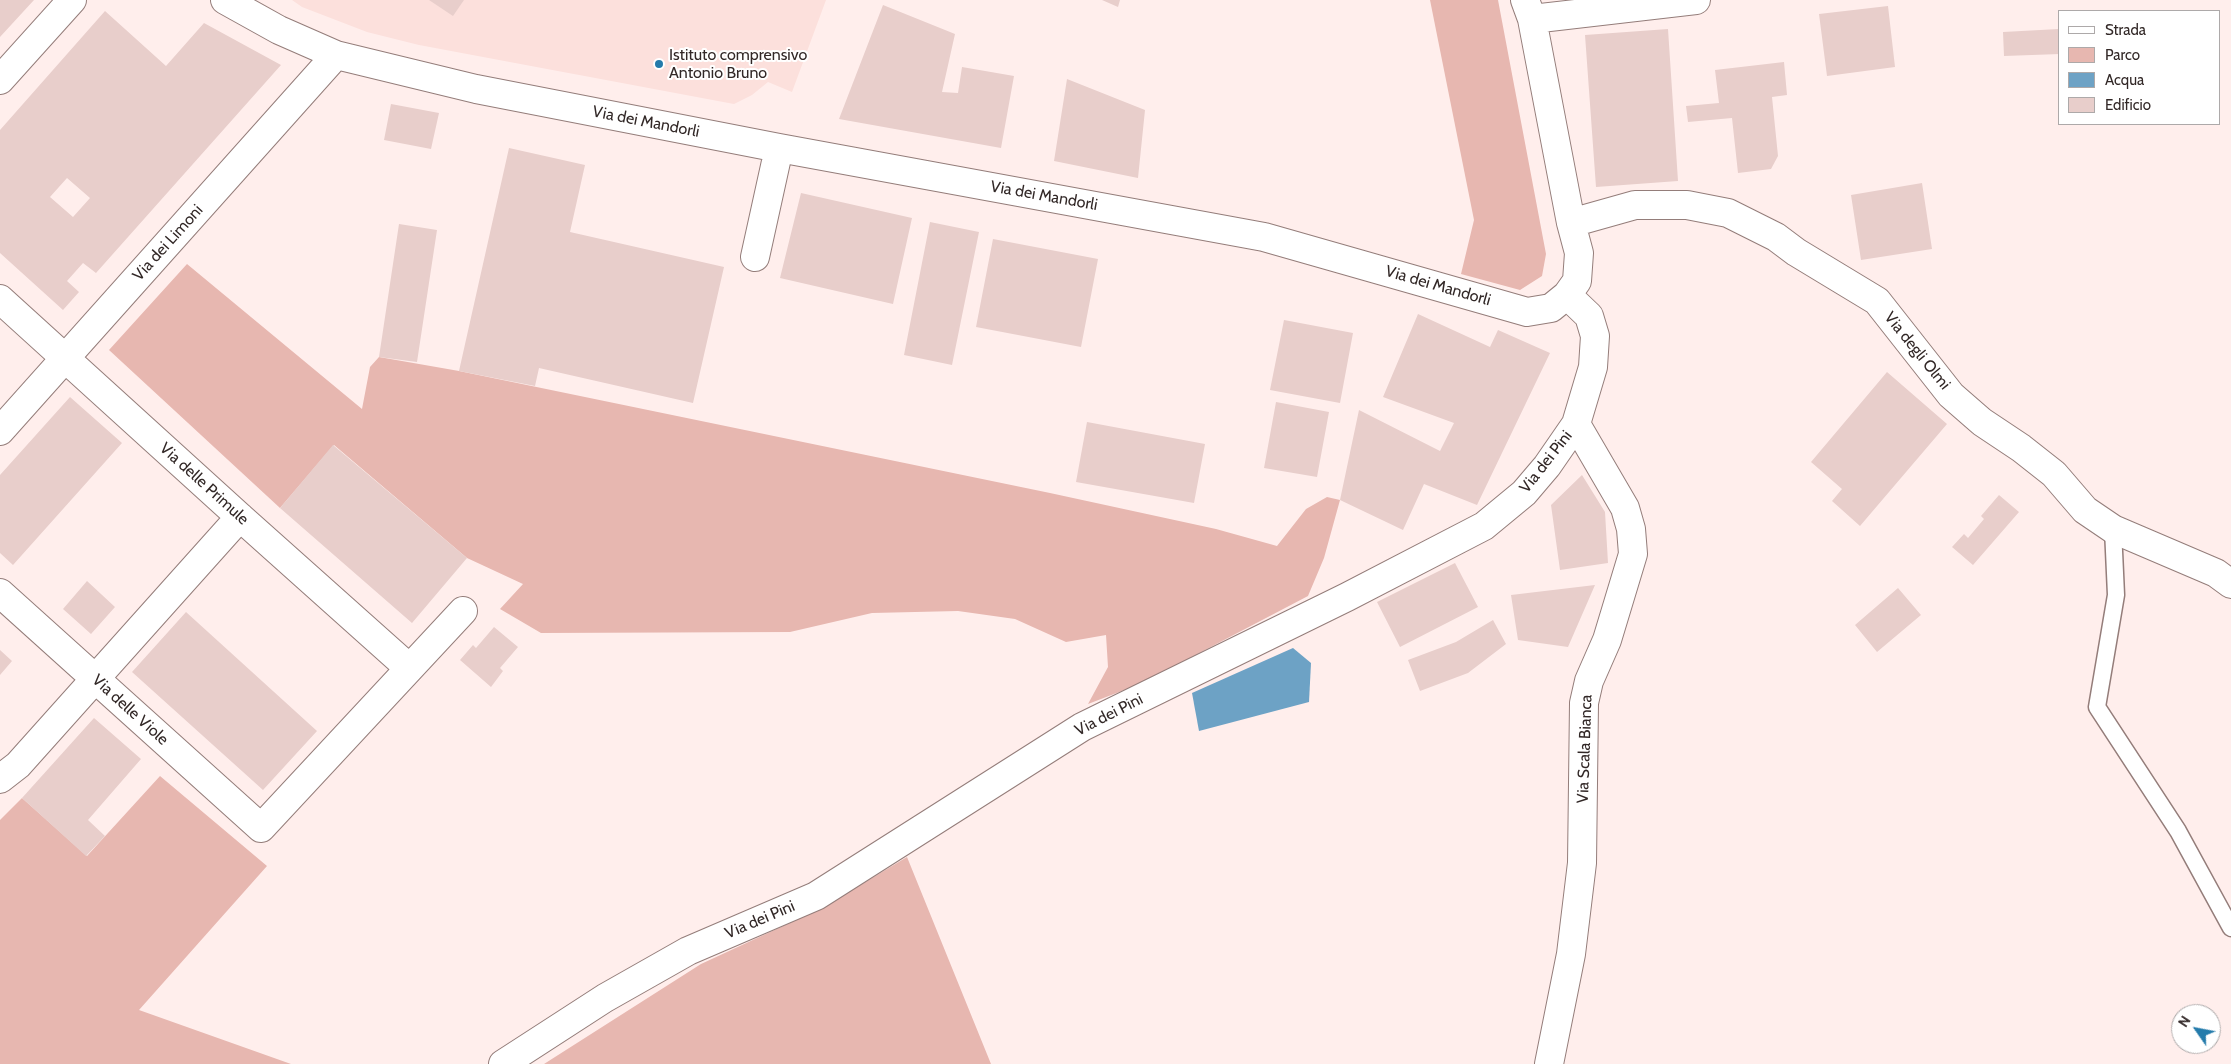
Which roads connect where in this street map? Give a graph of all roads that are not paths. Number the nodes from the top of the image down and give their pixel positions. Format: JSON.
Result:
{"nodes":[{"id":1,"x":72,"y":0,"type":"edge"},
{"id":2,"x":225,"y":0,"type":"edge"},
{"id":3,"x":1696,"y":0,"type":"edge"},
{"id":4,"x":1528,"y":10,"type":"edge"},
{"id":5,"x":336,"y":55,"type":"junction"},
{"id":6,"x":0,"y":80,"type":"edge"},
{"id":7,"x":779,"y":148,"type":"junction"},
{"id":8,"x":1571,"y":223,"type":"junction"},
{"id":9,"x":755,"y":257,"type":"dead end"},
{"id":10,"x":1567,"y":295,"type":"junction"},
{"id":11,"x":0,"y":299,"type":"edge"},
{"id":12,"x":65,"y":358,"type":"junction"},
{"id":13,"x":1576,"y":424,"type":"junction"},
{"id":14,"x":0,"y":431,"type":"edge"},
{"id":15,"x":240,"y":517,"type":"junction"},
{"id":16,"x":2113,"y":529,"type":"junction"},
{"id":17,"x":2231,"y":584,"type":"edge"},
{"id":18,"x":0,"y":593,"type":"edge"},
{"id":19,"x":463,"y":611,"type":"dead end"},
{"id":20,"x":410,"y":668,"type":"junction"},
{"id":21,"x":95,"y":679,"type":"junction"},
{"id":22,"x":0,"y":779,"type":"edge"},
{"id":23,"x":2231,"y":928,"type":"edge"},
{"id":24,"x":503,"y":1064,"type":"edge"},
{"id":25,"x":1549,"y":1064,"type":"edge"}],
"edges":[{"from":1,"to":6,"type":"street"},
{"from":2,"to":5,"type":"street","name":"Via dei Mandorli"},
{"from":3,"to":4,"type":"street"},
{"from":4,"to":8,"type":"street"},
{"from":5,"to":7,"type":"street","name":"Via dei Mandorli"},
{"from":5,"to":12,"type":"street","name":"Via dei Limoni"},
{"from":7,"to":9,"type":"street"},
{"from":7,"to":10,"type":"street","name":"Via dei Mandorli"},
{"from":8,"to":10,"type":"street"},
{"from":8,"to":16,"type":"street","name":"Via degli Olmi"},
{"from":10,"to":13,"type":"street","name":"Via dei Pini"},
{"from":11,"to":12,"type":"street","name":"Via delle Primule"},
{"from":12,"to":14,"type":"street","name":"Via dei Limoni"},
{"from":12,"to":15,"type":"street","name":"Via delle Primule"},
{"from":13,"to":24,"type":"street","name":"Via dei Pini"},
{"from":13,"to":25,"type":"street","name":"Via Scala Bianca"},
{"from":15,"to":20,"type":"street","name":"Via delle Primule"},
{"from":15,"to":21,"type":"street"},
{"from":16,"to":17,"type":"street","name":"Via degli Olmi"},
{"from":16,"to":23,"type":"lane"},
{"from":18,"to":21,"type":"street","name":"Via delle Viole"},
{"from":19,"to":20,"type":"street"},
{"from":20,"to":21,"type":"street","name":"Via delle Viole"},
{"from":21,"to":22,"type":"street"}]}
